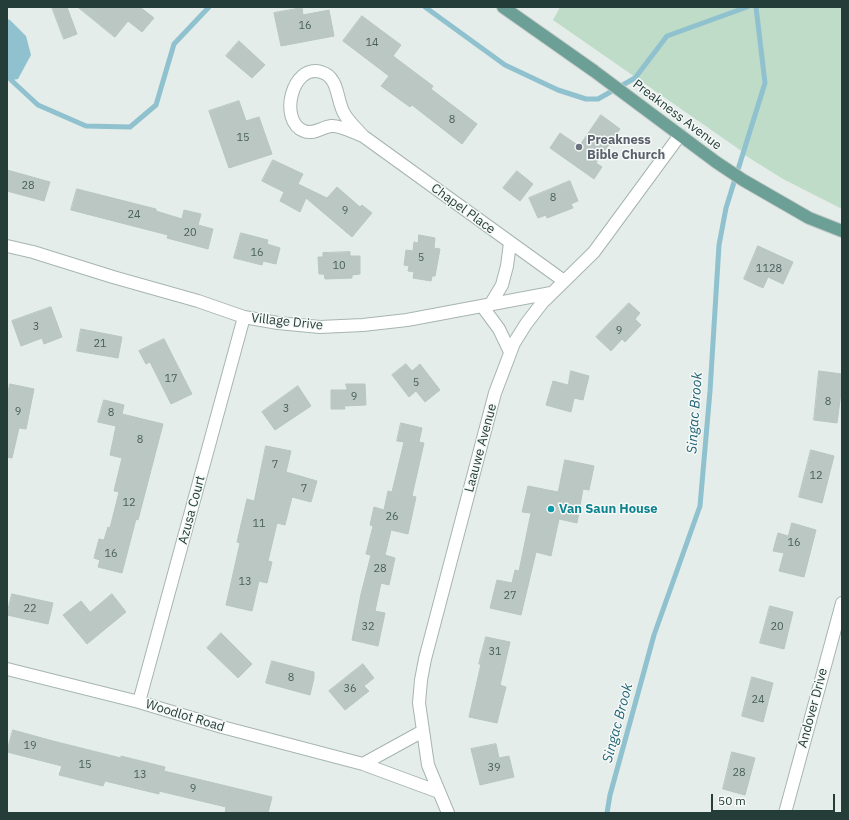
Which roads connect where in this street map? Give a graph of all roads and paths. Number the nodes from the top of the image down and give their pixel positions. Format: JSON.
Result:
{"nodes":[{"id":1,"x":503,"y":7,"type":"edge"},
{"id":2,"x":680,"y":135,"type":"junction"},
{"id":3,"x":363,"y":136,"type":"junction"},
{"id":4,"x":842,"y":231,"type":"edge"},
{"id":5,"x":510,"y":243,"type":"junction"},
{"id":6,"x":7,"y":246,"type":"edge"},
{"id":7,"x":564,"y":281,"type":"junction"},
{"id":8,"x":551,"y":293,"type":"junction"},
{"id":9,"x":486,"y":306,"type":"junction"},
{"id":10,"x":244,"y":317,"type":"junction"},
{"id":11,"x":510,"y":352,"type":"junction"},
{"id":12,"x":842,"y":603,"type":"edge"},
{"id":13,"x":7,"y":669,"type":"edge"},
{"id":14,"x":139,"y":702,"type":"junction"},
{"id":15,"x":423,"y":731,"type":"junction"},
{"id":16,"x":363,"y":764,"type":"junction"},
{"id":17,"x":439,"y":792,"type":"junction"},
{"id":18,"x":448,"y":813,"type":"edge"},
{"id":19,"x":785,"y":813,"type":"edge"}],
"edges":[{"from":1,"to":2,"type":"main road","name":"Preakness Avenue"},
{"from":2,"to":4,"type":"main road","name":"Preakness Avenue"},
{"from":2,"to":7,"type":"street","name":"Laauwe Avenue"},
{"from":3,"to":3,"type":"street","name":"Chapel Place"},
{"from":3,"to":5,"type":"street","name":"Chapel Place"},
{"from":5,"to":7,"type":"street","name":"Chapel Place"},
{"from":5,"to":9,"type":"street"},
{"from":6,"to":10,"type":"street","name":"Village Drive"},
{"from":7,"to":8,"type":"street","name":"Laauwe Avenue"},
{"from":8,"to":9,"type":"street","name":"Village Drive"},
{"from":8,"to":11,"type":"street","name":"Laauwe Avenue"},
{"from":9,"to":10,"type":"street","name":"Village Drive"},
{"from":9,"to":11,"type":"street"},
{"from":10,"to":14,"type":"street","name":"Azusa Court"},
{"from":11,"to":15,"type":"street","name":"Laauwe Avenue"},
{"from":12,"to":19,"type":"street","name":"Andover Drive"},
{"from":13,"to":14,"type":"street","name":"Woodlot Road"},
{"from":14,"to":16,"type":"street","name":"Woodlot Road"},
{"from":15,"to":16,"type":"street"},
{"from":15,"to":17,"type":"street","name":"Laauwe Avenue"},
{"from":16,"to":17,"type":"street","name":"Woodlot Road"},
{"from":17,"to":18,"type":"street","name":"Laauwe Avenue"}]}
